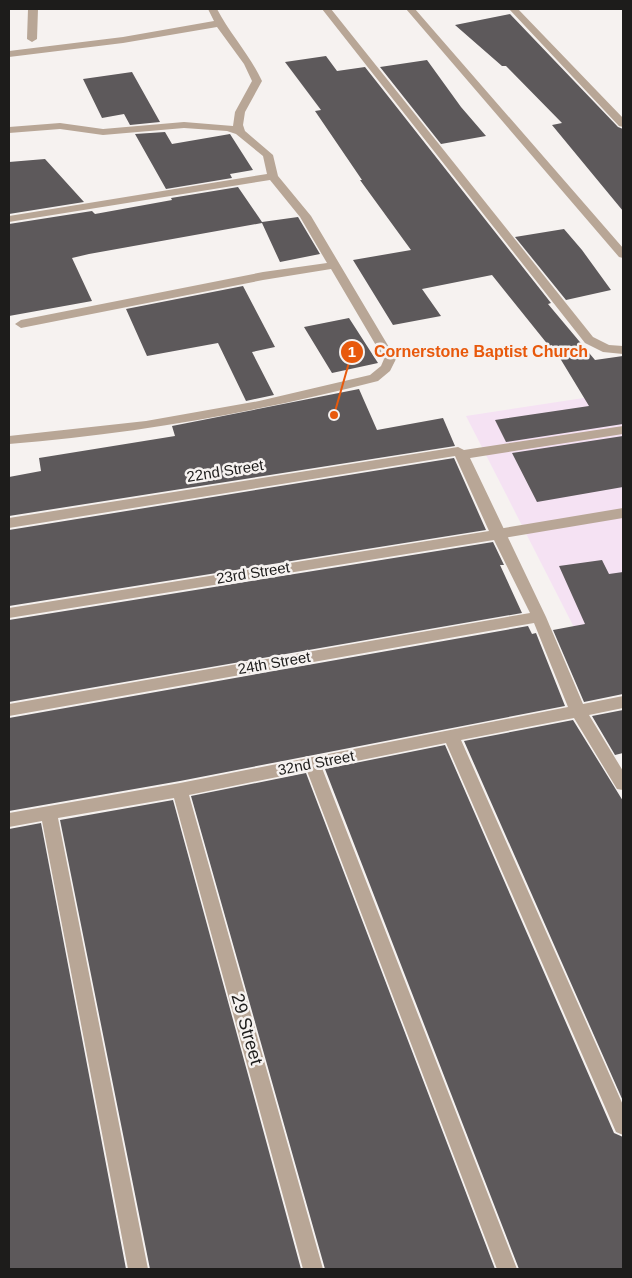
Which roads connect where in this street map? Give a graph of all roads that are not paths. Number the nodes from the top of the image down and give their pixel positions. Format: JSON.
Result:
{"nodes":[{"id":1,"x":33,"y":9,"type":"edge"},
{"id":2,"x":213,"y":9,"type":"edge"},
{"id":3,"x":326,"y":9,"type":"edge"},
{"id":4,"x":410,"y":9,"type":"edge"},
{"id":5,"x":513,"y":9,"type":"edge"},
{"id":6,"x":220,"y":24,"type":"junction"},
{"id":7,"x":32,"y":39,"type":"junction"},
{"id":8,"x":46,"y":48,"type":"junction"},
{"id":9,"x":9,"y":54,"type":"edge"},
{"id":10,"x":623,"y":124,"type":"edge"},
{"id":11,"x":9,"y":130,"type":"edge"},
{"id":12,"x":240,"y":132,"type":"junction"},
{"id":13,"x":273,"y":176,"type":"junction"},
{"id":14,"x":9,"y":219,"type":"edge"},
{"id":15,"x":623,"y":255,"type":"edge"},
{"id":16,"x":336,"y":265,"type":"junction"},
{"id":17,"x":21,"y":324,"type":"dead end"},
{"id":18,"x":623,"y":350,"type":"edge"},
{"id":19,"x":623,"y":430,"type":"edge"},
{"id":20,"x":9,"y":440,"type":"edge"},
{"id":21,"x":462,"y":455,"type":"junction"},
{"id":22,"x":623,"y":513,"type":"edge"},
{"id":23,"x":9,"y":523,"type":"edge"},
{"id":24,"x":498,"y":534,"type":"junction"},
{"id":25,"x":9,"y":613,"type":"edge"},
{"id":26,"x":539,"y":617,"type":"junction"},
{"id":27,"x":623,"y":702,"type":"edge"},
{"id":28,"x":9,"y":710,"type":"edge"},
{"id":29,"x":578,"y":711,"type":"junction"},
{"id":30,"x":451,"y":736,"type":"junction"},
{"id":31,"x":312,"y":764,"type":"junction"},
{"id":32,"x":623,"y":784,"type":"edge"},
{"id":33,"x":180,"y":790,"type":"junction"},
{"id":34,"x":50,"y":813,"type":"junction"},
{"id":35,"x":9,"y":820,"type":"edge"},
{"id":36,"x":623,"y":1126,"type":"edge"},
{"id":37,"x":138,"y":1269,"type":"edge"},
{"id":38,"x":313,"y":1269,"type":"edge"},
{"id":39,"x":507,"y":1269,"type":"edge"}],
"edges":[{"from":1,"to":7,"type":"street"},
{"from":2,"to":6,"type":"street"},
{"from":3,"to":18,"type":"street"},
{"from":4,"to":15,"type":"street"},
{"from":5,"to":10,"type":"street"},
{"from":6,"to":8,"type":"street"},
{"from":6,"to":12,"type":"street"},
{"from":7,"to":8,"type":"street"},
{"from":7,"to":9,"type":"street"},
{"from":8,"to":9,"type":"street"},
{"from":11,"to":12,"type":"street"},
{"from":12,"to":13,"type":"street"},
{"from":13,"to":14,"type":"street"},
{"from":13,"to":16,"type":"street"},
{"from":16,"to":17,"type":"street"},
{"from":16,"to":20,"type":"street"},
{"from":19,"to":21,"type":"street"},
{"from":21,"to":23,"type":"street","name":"22nd Street"},
{"from":21,"to":24,"type":"street"},
{"from":22,"to":24,"type":"street","name":"23rd Street"},
{"from":24,"to":25,"type":"street","name":"23rd Street"},
{"from":24,"to":26,"type":"street"},
{"from":26,"to":28,"type":"street","name":"24th Street"},
{"from":26,"to":29,"type":"street"},
{"from":27,"to":29,"type":"street","name":"32nd Street"},
{"from":29,"to":30,"type":"street","name":"32nd Street"},
{"from":29,"to":32,"type":"street"},
{"from":30,"to":31,"type":"street","name":"32nd Street"},
{"from":30,"to":36,"type":"street"},
{"from":31,"to":33,"type":"street","name":"32nd Street"},
{"from":31,"to":39,"type":"street"},
{"from":33,"to":34,"type":"street","name":"32nd Street"},
{"from":33,"to":38,"type":"street","name":"29 Street"},
{"from":34,"to":35,"type":"street","name":"32nd Street"},
{"from":34,"to":37,"type":"street"}]}
